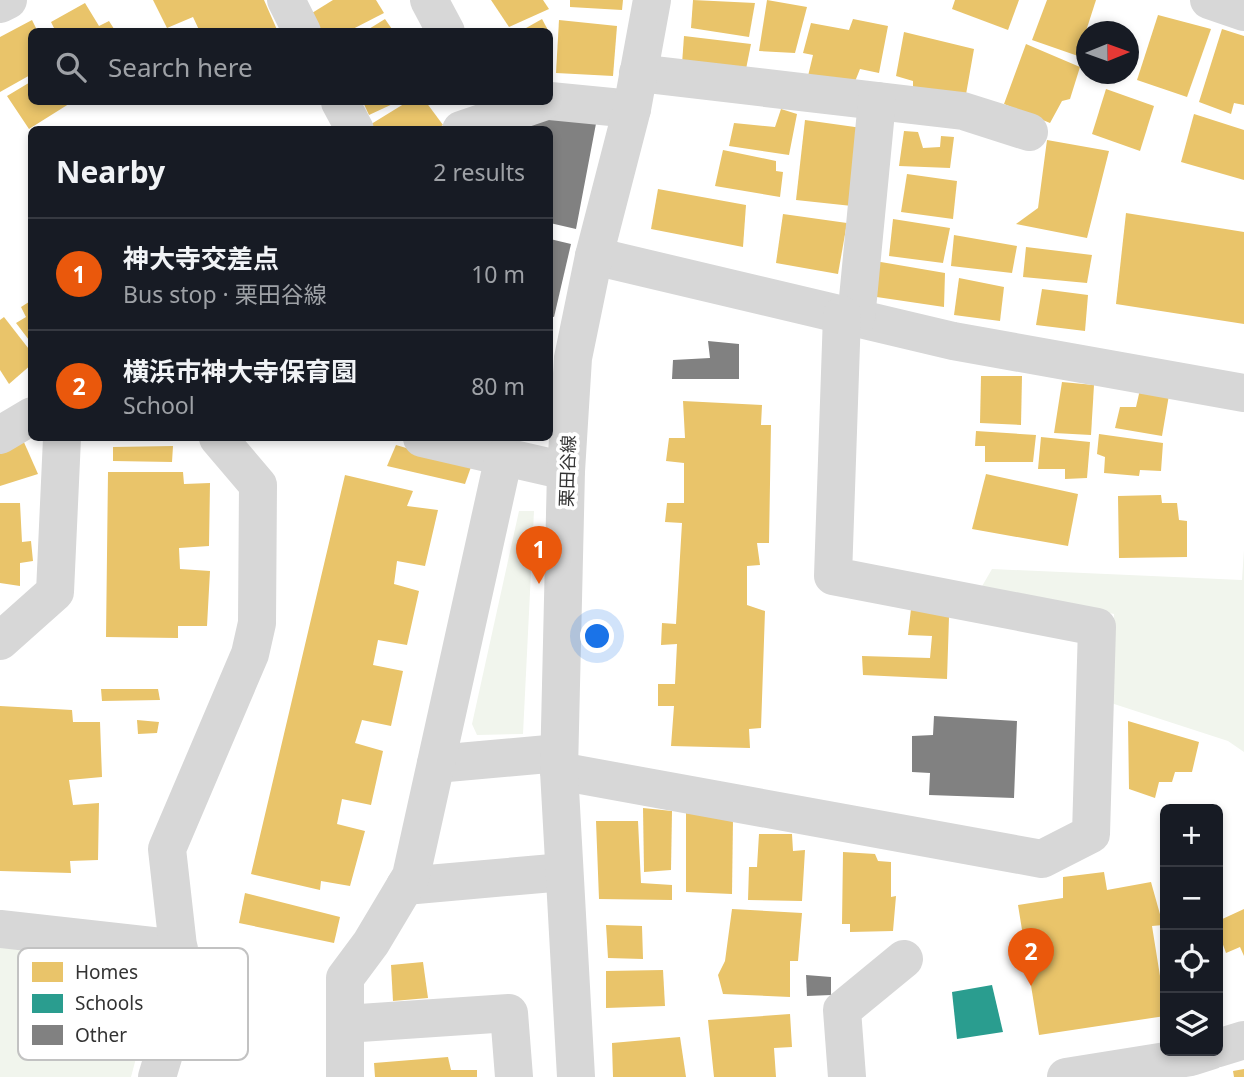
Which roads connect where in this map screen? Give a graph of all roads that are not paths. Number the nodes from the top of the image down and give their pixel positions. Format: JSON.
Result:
{"nodes":[{"id":1,"x":8,"y":0,"type":"edge"},
{"id":2,"x":286,"y":0,"type":"edge"},
{"id":3,"x":429,"y":0,"type":"edge"},
{"id":4,"x":652,"y":0,"type":"edge"},
{"id":5,"x":1209,"y":0,"type":"edge"},
{"id":6,"x":0,"y":4,"type":"edge"},
{"id":7,"x":1244,"y":12,"type":"edge"},
{"id":8,"x":301,"y":28,"type":"edge"},
{"id":9,"x":444,"y":28,"type":"edge"},
{"id":10,"x":635,"y":91,"type":"junction"},
{"id":11,"x":553,"y":101,"type":"edge"},
{"id":12,"x":877,"y":101,"type":"junction"},
{"id":13,"x":342,"y":105,"type":"edge"},
{"id":14,"x":529,"y":105,"type":"edge"},
{"id":15,"x":478,"y":116,"type":"edge"},
{"id":16,"x":353,"y":126,"type":"edge"},
{"id":17,"x":1029,"y":132,"type":"dead end"},
{"id":18,"x":594,"y":256,"type":"junction"},
{"id":19,"x":849,"y":317,"type":"junction"},
{"id":20,"x":561,"y":356,"type":"edge"},
{"id":21,"x":1244,"y":393,"type":"edge"},
{"id":22,"x":28,"y":418,"type":"edge"},
{"id":23,"x":0,"y":435,"type":"edge"},
{"id":24,"x":62,"y":441,"type":"edge"},
{"id":25,"x":221,"y":441,"type":"edge"},
{"id":26,"x":436,"y":441,"type":"edge"},
{"id":27,"x":504,"y":456,"type":"junction"},
{"id":28,"x":566,"y":471,"type":"junction"},
{"id":29,"x":0,"y":641,"type":"edge"},
{"id":30,"x":559,"y":762,"type":"junction"},
{"id":31,"x":436,"y":764,"type":"junction"},
{"id":32,"x":564,"y":872,"type":"junction"},
{"id":33,"x":405,"y":886,"type":"junction"},
{"id":34,"x":0,"y":929,"type":"edge"},
{"id":35,"x":170,"y":948,"type":"edge"},
{"id":36,"x":179,"y":948,"type":"edge"},
{"id":37,"x":904,"y":959,"type":"dead end"},
{"id":38,"x":345,"y":1024,"type":"junction"},
{"id":39,"x":1244,"y":1040,"type":"edge"},
{"id":40,"x":1223,"y":1046,"type":"edge"},
{"id":41,"x":1194,"y":1056,"type":"edge"},
{"id":42,"x":162,"y":1060,"type":"edge"},
{"id":43,"x":157,"y":1077,"type":"edge"},
{"id":44,"x":345,"y":1077,"type":"edge"},
{"id":45,"x":513,"y":1077,"type":"edge"},
{"id":46,"x":576,"y":1077,"type":"edge"},
{"id":47,"x":847,"y":1077,"type":"edge"},
{"id":48,"x":1066,"y":1077,"type":"edge"}],
"edges":[{"from":1,"to":6,"type":"street"},
{"from":2,"to":8,"type":"street"},
{"from":3,"to":9,"type":"street"},
{"from":4,"to":10,"type":"street","name":"栗田谷線"},
{"from":5,"to":7,"type":"street"},
{"from":10,"to":11,"type":"street"},
{"from":10,"to":12,"type":"street"},
{"from":10,"to":18,"type":"street","name":"栗田谷線"},
{"from":12,"to":17,"type":"street"},
{"from":12,"to":19,"type":"street"},
{"from":13,"to":16,"type":"street"},
{"from":14,"to":15,"type":"street"},
{"from":18,"to":19,"type":"street"},
{"from":18,"to":20,"type":"street","name":"栗田谷線"},
{"from":19,"to":21,"type":"street"},
{"from":19,"to":30,"type":"street"},
{"from":20,"to":28,"type":"street","name":"栗田谷線"},
{"from":22,"to":23,"type":"street"},
{"from":24,"to":29,"type":"street"},
{"from":25,"to":36,"type":"street"},
{"from":26,"to":27,"type":"street"},
{"from":27,"to":28,"type":"street"},
{"from":27,"to":31,"type":"street"},
{"from":28,"to":30,"type":"street","name":"栗田谷線"},
{"from":30,"to":31,"type":"street"},
{"from":30,"to":32,"type":"street","name":"栗田谷線"},
{"from":31,"to":33,"type":"street"},
{"from":32,"to":33,"type":"street"},
{"from":32,"to":46,"type":"street","name":"栗田谷線"},
{"from":33,"to":38,"type":"street"},
{"from":34,"to":35,"type":"street"},
{"from":37,"to":47,"type":"street"},
{"from":38,"to":44,"type":"street"},
{"from":38,"to":45,"type":"street"},
{"from":39,"to":40,"type":"street"},
{"from":41,"to":48,"type":"street"},
{"from":42,"to":43,"type":"street"}]}
